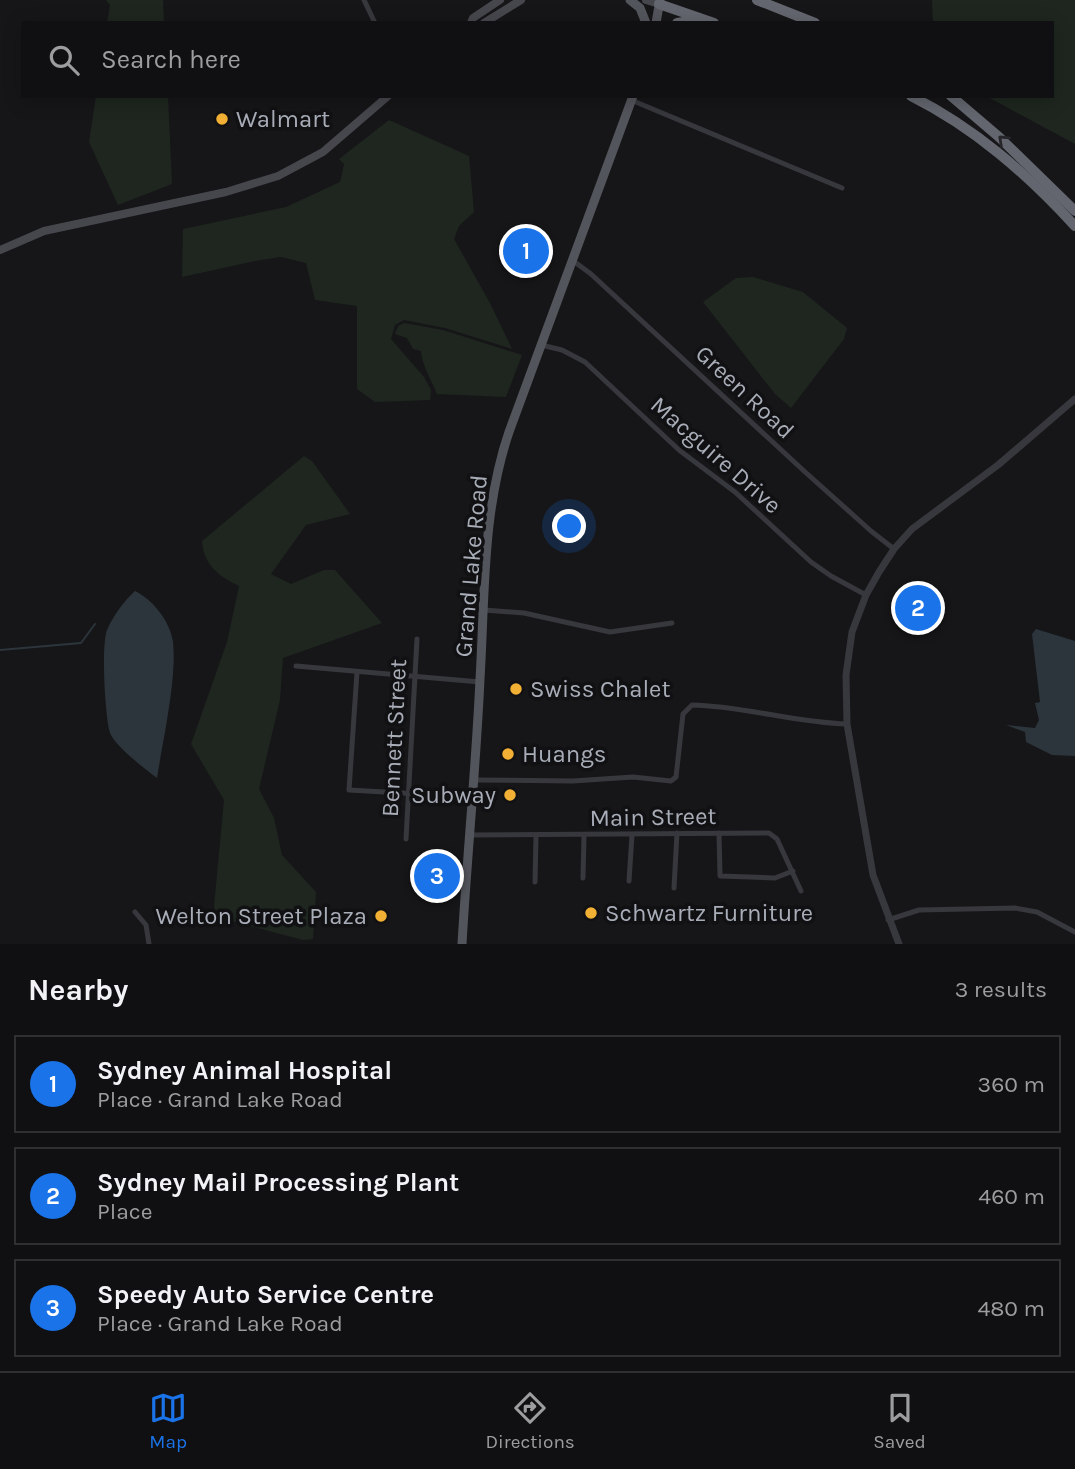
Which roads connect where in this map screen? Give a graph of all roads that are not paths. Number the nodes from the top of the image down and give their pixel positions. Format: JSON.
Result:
{"nodes":[{"id":1,"x":363,"y":0,"type":"edge"},
{"id":2,"x":500,"y":0,"type":"edge"},
{"id":3,"x":521,"y":0,"type":"edge"},
{"id":4,"x":630,"y":0,"type":"edge"},
{"id":5,"x":646,"y":0,"type":"edge"},
{"id":6,"x":675,"y":0,"type":"edge"},
{"id":7,"x":757,"y":0,"type":"edge"},
{"id":8,"x":768,"y":0,"type":"edge"},
{"id":9,"x":659,"y":2,"type":"edge"},
{"id":10,"x":374,"y":21,"type":"edge"},
{"id":11,"x":472,"y":21,"type":"edge"},
{"id":12,"x":487,"y":21,"type":"edge"},
{"id":13,"x":645,"y":21,"type":"edge"},
{"id":14,"x":656,"y":21,"type":"edge"},
{"id":15,"x":709,"y":21,"type":"edge"},
{"id":16,"x":711,"y":21,"type":"edge"},
{"id":17,"x":810,"y":21,"type":"edge"},
{"id":18,"x":811,"y":21,"type":"edge"},
{"id":19,"x":386,"y":98,"type":"edge"},
{"id":20,"x":632,"y":98,"type":"edge"},
{"id":21,"x":914,"y":98,"type":"edge"},
{"id":22,"x":953,"y":98,"type":"edge"},
{"id":23,"x":842,"y":188,"type":"dead end"},
{"id":24,"x":1075,"y":211,"type":"edge"},
{"id":25,"x":1075,"y":226,"type":"edge"},
{"id":26,"x":0,"y":250,"type":"edge"},
{"id":27,"x":572,"y":260,"type":"junction"},
{"id":28,"x":541,"y":345,"type":"junction"},
{"id":29,"x":1075,"y":398,"type":"edge"},
{"id":30,"x":894,"y":549,"type":"junction"},
{"id":31,"x":866,"y":595,"type":"junction"},
{"id":32,"x":484,"y":610,"type":"junction"},
{"id":33,"x":672,"y":623,"type":"dead end"},
{"id":34,"x":417,"y":639,"type":"dead end"},
{"id":35,"x":296,"y":666,"type":"dead end"},
{"id":36,"x":357,"y":671,"type":"junction"},
{"id":37,"x":415,"y":676,"type":"junction"},
{"id":38,"x":480,"y":682,"type":"junction"},
{"id":39,"x":847,"y":724,"type":"junction"},
{"id":40,"x":473,"y":780,"type":"junction"},
{"id":41,"x":409,"y":794,"type":"junction"},
{"id":42,"x":472,"y":797,"type":"junction"},
{"id":43,"x":677,"y":833,"type":"junction"},
{"id":44,"x":719,"y":833,"type":"junction"},
{"id":45,"x":470,"y":835,"type":"junction"},
{"id":46,"x":632,"y":835,"type":"junction"},
{"id":47,"x":536,"y":836,"type":"junction"},
{"id":48,"x":584,"y":836,"type":"junction"},
{"id":49,"x":406,"y":839,"type":"dead end"},
{"id":50,"x":793,"y":871,"type":"junction"},
{"id":51,"x":583,"y":878,"type":"dead end"},
{"id":52,"x":629,"y":881,"type":"dead end"},
{"id":53,"x":535,"y":882,"type":"dead end"},
{"id":54,"x":674,"y":888,"type":"dead end"},
{"id":55,"x":801,"y":891,"type":"dead end"},
{"id":56,"x":135,"y":912,"type":"dead end"},
{"id":57,"x":888,"y":920,"type":"junction"},
{"id":58,"x":1075,"y":932,"type":"edge"},
{"id":59,"x":462,"y":940,"type":"edge"},
{"id":60,"x":149,"y":944,"type":"edge"},
{"id":61,"x":899,"y":944,"type":"edge"}],
"edges":[{"from":1,"to":10,"type":"street"},
{"from":2,"to":11,"type":"main road"},
{"from":3,"to":12,"type":"main road"},
{"from":4,"to":13,"type":"main road"},
{"from":5,"to":9,"type":"main road"},
{"from":6,"to":16,"type":"highway"},
{"from":7,"to":17,"type":"highway"},
{"from":8,"to":18,"type":"highway"},
{"from":9,"to":14,"type":"main road"},
{"from":9,"to":15,"type":"highway"},
{"from":19,"to":26,"type":"main road"},
{"from":20,"to":23,"type":"street"},
{"from":20,"to":27,"type":"main road","name":"Grand Lake Road"},
{"from":21,"to":25,"type":"highway"},
{"from":24,"to":22,"type":"highway","one_way":true},
{"from":27,"to":28,"type":"main road","name":"Grand Lake Road"},
{"from":27,"to":30,"type":"street","name":"Green Road"},
{"from":28,"to":31,"type":"street","name":"Macguire Drive"},
{"from":28,"to":32,"type":"main road","name":"Grand Lake Road"},
{"from":29,"to":30,"type":"street"},
{"from":30,"to":31,"type":"street"},
{"from":31,"to":39,"type":"street"},
{"from":32,"to":33,"type":"street"},
{"from":32,"to":38,"type":"main road","name":"Grand Lake Road"},
{"from":34,"to":37,"type":"street","name":"Bennett Street"},
{"from":35,"to":36,"type":"street"},
{"from":36,"to":37,"type":"street"},
{"from":36,"to":41,"type":"street"},
{"from":37,"to":38,"type":"street"},
{"from":37,"to":41,"type":"street","name":"Bennett Street"},
{"from":38,"to":40,"type":"main road","name":"Grand Lake Road"},
{"from":39,"to":40,"type":"street"},
{"from":39,"to":57,"type":"street"},
{"from":40,"to":42,"type":"main road","name":"Grand Lake Road"},
{"from":41,"to":42,"type":"street"},
{"from":41,"to":49,"type":"street","name":"Bennett Street"},
{"from":42,"to":45,"type":"main road","name":"Grand Lake Road"},
{"from":43,"to":44,"type":"street","name":"Main Street"},
{"from":43,"to":46,"type":"street","name":"Main Street"},
{"from":43,"to":54,"type":"street"},
{"from":44,"to":50,"type":"street","name":"Main Street"},
{"from":44,"to":50,"type":"street"},
{"from":45,"to":47,"type":"street","name":"Main Street"},
{"from":45,"to":59,"type":"main road","name":"Grand Lake Road"},
{"from":46,"to":48,"type":"street","name":"Main Street"},
{"from":46,"to":52,"type":"street"},
{"from":47,"to":48,"type":"street","name":"Main Street"},
{"from":47,"to":53,"type":"street"},
{"from":48,"to":51,"type":"street"},
{"from":50,"to":55,"type":"street","name":"Main Street"},
{"from":56,"to":60,"type":"street"},
{"from":57,"to":58,"type":"street"},
{"from":57,"to":61,"type":"street"}]}
